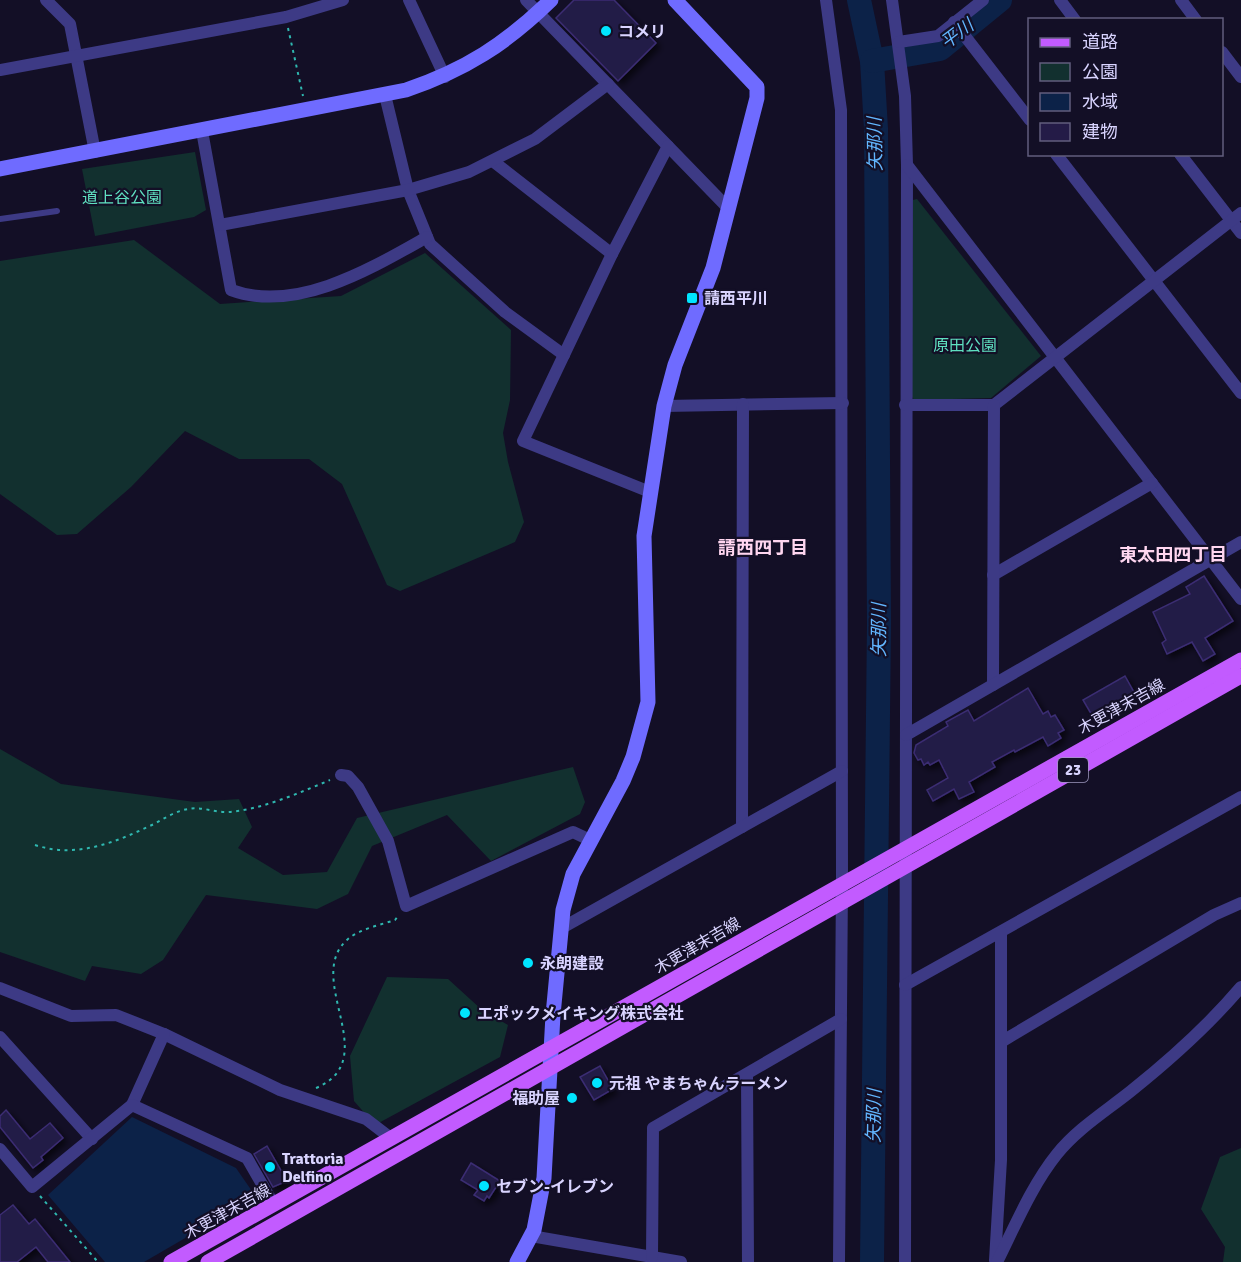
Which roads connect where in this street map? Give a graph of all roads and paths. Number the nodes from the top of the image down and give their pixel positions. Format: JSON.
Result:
{"nodes":[{"id":1,"x":46,"y":0,"type":"edge"},
{"id":2,"x":343,"y":0,"type":"edge"},
{"id":3,"x":409,"y":0,"type":"edge"},
{"id":4,"x":526,"y":0,"type":"edge"},
{"id":5,"x":551,"y":0,"type":"edge"},
{"id":6,"x":675,"y":0,"type":"edge"},
{"id":7,"x":826,"y":0,"type":"edge"},
{"id":8,"x":892,"y":0,"type":"edge"},
{"id":9,"x":982,"y":0,"type":"edge"},
{"id":10,"x":1060,"y":0,"type":"edge"},
{"id":11,"x":1181,"y":0,"type":"edge"},
{"id":12,"x":538,"y":13,"type":"junction"},
{"id":13,"x":286,"y":17,"type":"junction"},
{"id":14,"x":1074,"y":18,"type":"edge"},
{"id":15,"x":1195,"y":18,"type":"edge"},
{"id":16,"x":959,"y":28,"type":"junction"},
{"id":17,"x":899,"y":51,"type":"junction"},
{"id":18,"x":1223,"y":54,"type":"edge"},
{"id":19,"x":76,"y":56,"type":"junction"},
{"id":20,"x":0,"y":70,"type":"edge"},
{"id":21,"x":445,"y":77,"type":"junction"},
{"id":22,"x":1241,"y":77,"type":"edge"},
{"id":23,"x":608,"y":84,"type":"junction"},
{"id":24,"x":385,"y":95,"type":"junction"},
{"id":25,"x":306,"y":111,"type":"junction"},
{"id":26,"x":1028,"y":119,"type":"edge"},
{"id":27,"x":202,"y":131,"type":"junction"},
{"id":28,"x":668,"y":146,"type":"junction"},
{"id":29,"x":95,"y":152,"type":"junction"},
{"id":30,"x":1058,"y":156,"type":"edge"},
{"id":31,"x":1182,"y":156,"type":"edge"},
{"id":32,"x":494,"y":162,"type":"junction"},
{"id":33,"x":907,"y":165,"type":"junction"},
{"id":34,"x":0,"y":169,"type":"edge"},
{"id":35,"x":408,"y":190,"type":"junction"},
{"id":36,"x":729,"y":208,"type":"junction"},
{"id":37,"x":57,"y":211,"type":"dead end"},
{"id":38,"x":1236,"y":217,"type":"edge"},
{"id":39,"x":0,"y":219,"type":"edge"},
{"id":40,"x":220,"y":225,"type":"junction"},
{"id":41,"x":1241,"y":233,"type":"edge"},
{"id":42,"x":427,"y":237,"type":"junction"},
{"id":43,"x":612,"y":254,"type":"junction"},
{"id":44,"x":1154,"y":281,"type":"junction"},
{"id":45,"x":564,"y":355,"type":"junction"},
{"id":46,"x":1055,"y":357,"type":"junction"},
{"id":47,"x":1241,"y":393,"type":"edge"},
{"id":48,"x":843,"y":403,"type":"junction"},
{"id":49,"x":742,"y":404,"type":"junction"},
{"id":50,"x":905,"y":405,"type":"junction"},
{"id":51,"x":994,"y":405,"type":"junction"},
{"id":52,"x":664,"y":406,"type":"junction"},
{"id":53,"x":1152,"y":483,"type":"junction"},
{"id":54,"x":650,"y":492,"type":"junction"},
{"id":55,"x":1241,"y":542,"type":"edge"},
{"id":56,"x":1211,"y":558,"type":"junction"},
{"id":57,"x":993,"y":575,"type":"junction"},
{"id":58,"x":1241,"y":599,"type":"edge"},
{"id":59,"x":1241,"y":660,"type":"edge"},
{"id":60,"x":1241,"y":676,"type":"edge"},
{"id":61,"x":993,"y":685,"type":"junction"},
{"id":62,"x":906,"y":735,"type":"junction"},
{"id":63,"x":842,"y":771,"type":"junction"},
{"id":64,"x":341,"y":775,"type":"joint"},
{"id":65,"x":1241,"y":797,"type":"edge"},
{"id":66,"x":742,"y":827,"type":"junction"},
{"id":67,"x":590,"y":840,"type":"junction"},
{"id":68,"x":35,"y":845,"type":"dead end"},
{"id":69,"x":906,"y":848,"type":"junction"},
{"id":70,"x":906,"y":865,"type":"junction"},
{"id":71,"x":842,"y":882,"type":"junction"},
{"id":72,"x":842,"y":903,"type":"junction"},
{"id":73,"x":1241,"y":903,"type":"edge"},
{"id":74,"x":406,"y":906,"type":"junction"},
{"id":75,"x":560,"y":929,"type":"junction"},
{"id":76,"x":1000,"y":932,"type":"junction"},
{"id":77,"x":905,"y":985,"type":"junction"},
{"id":78,"x":1241,"y":987,"type":"edge"},
{"id":79,"x":0,"y":988,"type":"edge"},
{"id":80,"x":841,"y":1019,"type":"junction"},
{"id":81,"x":164,"y":1034,"type":"junction"},
{"id":82,"x":0,"y":1036,"type":"edge"},
{"id":83,"x":1001,"y":1042,"type":"junction"},
{"id":84,"x":551,"y":1050,"type":"junction"},
{"id":85,"x":551,"y":1069,"type":"junction"},
{"id":86,"x":747,"y":1075,"type":"junction"},
{"id":87,"x":297,"y":1096,"type":"junction"},
{"id":88,"x":132,"y":1106,"type":"junction"},
{"id":89,"x":92,"y":1139,"type":"junction"},
{"id":90,"x":392,"y":1139,"type":"junction"},
{"id":91,"x":0,"y":1149,"type":"edge"},
{"id":92,"x":32,"y":1187,"type":"junction"},
{"id":93,"x":274,"y":1205,"type":"junction"},
{"id":94,"x":531,"y":1236,"type":"junction"},
{"id":95,"x":652,"y":1257,"type":"junction"},
{"id":96,"x":98,"y":1262,"type":"edge"},
{"id":97,"x":171,"y":1262,"type":"edge"},
{"id":98,"x":208,"y":1262,"type":"edge"},
{"id":99,"x":517,"y":1262,"type":"edge"},
{"id":100,"x":681,"y":1262,"type":"edge"},
{"id":101,"x":748,"y":1262,"type":"edge"},
{"id":102,"x":840,"y":1262,"type":"edge"},
{"id":103,"x":905,"y":1262,"type":"edge"},
{"id":104,"x":996,"y":1262,"type":"edge"}],
"edges":[{"from":1,"to":19,"type":"street"},
{"from":2,"to":13,"type":"street"},
{"from":3,"to":21,"type":"street"},
{"from":4,"to":12,"type":"street"},
{"from":5,"to":12,"type":"street"},
{"from":6,"to":36,"type":"street"},
{"from":7,"to":48,"type":"street"},
{"from":8,"to":17,"type":"street"},
{"from":9,"to":16,"type":"street"},
{"from":10,"to":14,"type":"street"},
{"from":11,"to":15,"type":"street"},
{"from":12,"to":21,"type":"street"},
{"from":12,"to":23,"type":"street"},
{"from":13,"to":19,"type":"street"},
{"from":13,"to":25,"type":"path"},
{"from":16,"to":17,"type":"street"},
{"from":16,"to":26,"type":"street"},
{"from":17,"to":33,"type":"street"},
{"from":18,"to":22,"type":"street"},
{"from":19,"to":20,"type":"street"},
{"from":19,"to":29,"type":"street"},
{"from":21,"to":24,"type":"street"},
{"from":23,"to":28,"type":"street"},
{"from":23,"to":32,"type":"street"},
{"from":24,"to":25,"type":"street"},
{"from":24,"to":35,"type":"street"},
{"from":25,"to":27,"type":"street"},
{"from":27,"to":29,"type":"street"},
{"from":27,"to":40,"type":"street"},
{"from":28,"to":36,"type":"street"},
{"from":28,"to":43,"type":"street"},
{"from":29,"to":34,"type":"street"},
{"from":30,"to":44,"type":"street"},
{"from":31,"to":38,"type":"street"},
{"from":32,"to":35,"type":"street"},
{"from":32,"to":43,"type":"street"},
{"from":33,"to":46,"type":"street"},
{"from":33,"to":50,"type":"street"},
{"from":35,"to":40,"type":"street"},
{"from":35,"to":42,"type":"street"},
{"from":36,"to":52,"type":"street"},
{"from":37,"to":39,"type":"lane"},
{"from":38,"to":41,"type":"street"},
{"from":38,"to":44,"type":"street"},
{"from":40,"to":42,"type":"street"},
{"from":42,"to":45,"type":"street"},
{"from":43,"to":45,"type":"street"},
{"from":44,"to":46,"type":"street"},
{"from":44,"to":47,"type":"street"},
{"from":45,"to":54,"type":"street"},
{"from":46,"to":51,"type":"street"},
{"from":46,"to":53,"type":"street"},
{"from":48,"to":49,"type":"street"},
{"from":48,"to":63,"type":"street"},
{"from":49,"to":52,"type":"street"},
{"from":49,"to":66,"type":"street"},
{"from":50,"to":51,"type":"street"},
{"from":50,"to":62,"type":"street"},
{"from":51,"to":57,"type":"street"},
{"from":52,"to":54,"type":"street"},
{"from":53,"to":56,"type":"street"},
{"from":53,"to":57,"type":"street"},
{"from":54,"to":67,"type":"street"},
{"from":55,"to":56,"type":"street"},
{"from":56,"to":58,"type":"street"},
{"from":56,"to":61,"type":"street"},
{"from":57,"to":61,"type":"street"},
{"from":59,"to":69,"type":"main road","name":"木更津末吉線","number":"23"},
{"from":60,"to":70,"type":"main road","name":"木更津末吉線","number":"23"},
{"from":61,"to":62,"type":"street"},
{"from":62,"to":69,"type":"street"},
{"from":63,"to":66,"type":"street"},
{"from":63,"to":71,"type":"street"},
{"from":64,"to":68,"type":"path"},
{"from":64,"to":74,"type":"street"},
{"from":65,"to":76,"type":"street"},
{"from":66,"to":75,"type":"street"},
{"from":67,"to":74,"type":"street"},
{"from":67,"to":75,"type":"street"},
{"from":69,"to":70,"type":"street"},
{"from":69,"to":71,"type":"main road","name":"木更津末吉線","number":"23"},
{"from":70,"to":72,"type":"main road","name":"木更津末吉線","number":"23"},
{"from":70,"to":77,"type":"street"},
{"from":71,"to":72,"type":"street"},
{"from":71,"to":84,"type":"main road","name":"木更津末吉線","number":"23"},
{"from":72,"to":80,"type":"street"},
{"from":72,"to":85,"type":"main road","name":"木更津末吉線","number":"23"},
{"from":73,"to":83,"type":"street"},
{"from":74,"to":87,"type":"path"},
{"from":75,"to":84,"type":"street"},
{"from":76,"to":77,"type":"street"},
{"from":76,"to":83,"type":"street"},
{"from":77,"to":103,"type":"street"},
{"from":78,"to":104,"type":"street"},
{"from":79,"to":81,"type":"street"},
{"from":80,"to":86,"type":"street"},
{"from":80,"to":102,"type":"street"},
{"from":81,"to":87,"type":"street"},
{"from":81,"to":88,"type":"street"},
{"from":82,"to":89,"type":"street"},
{"from":83,"to":104,"type":"street"},
{"from":84,"to":85,"type":"street"},
{"from":84,"to":90,"type":"main road","name":"木更津末吉線","number":"23"},
{"from":85,"to":94,"type":"street"},
{"from":85,"to":98,"type":"main road","name":"木更津末吉線","number":"23"},
{"from":86,"to":95,"type":"street"},
{"from":86,"to":101,"type":"street"},
{"from":87,"to":90,"type":"street"},
{"from":88,"to":89,"type":"street"},
{"from":88,"to":93,"type":"street"},
{"from":89,"to":92,"type":"street"},
{"from":90,"to":93,"type":"main road","name":"木更津末吉線","number":"23"},
{"from":91,"to":92,"type":"street"},
{"from":92,"to":96,"type":"path"},
{"from":93,"to":97,"type":"main road","name":"木更津末吉線","number":"23"},
{"from":94,"to":95,"type":"street"},
{"from":94,"to":99,"type":"street"},
{"from":95,"to":100,"type":"street"}]}
